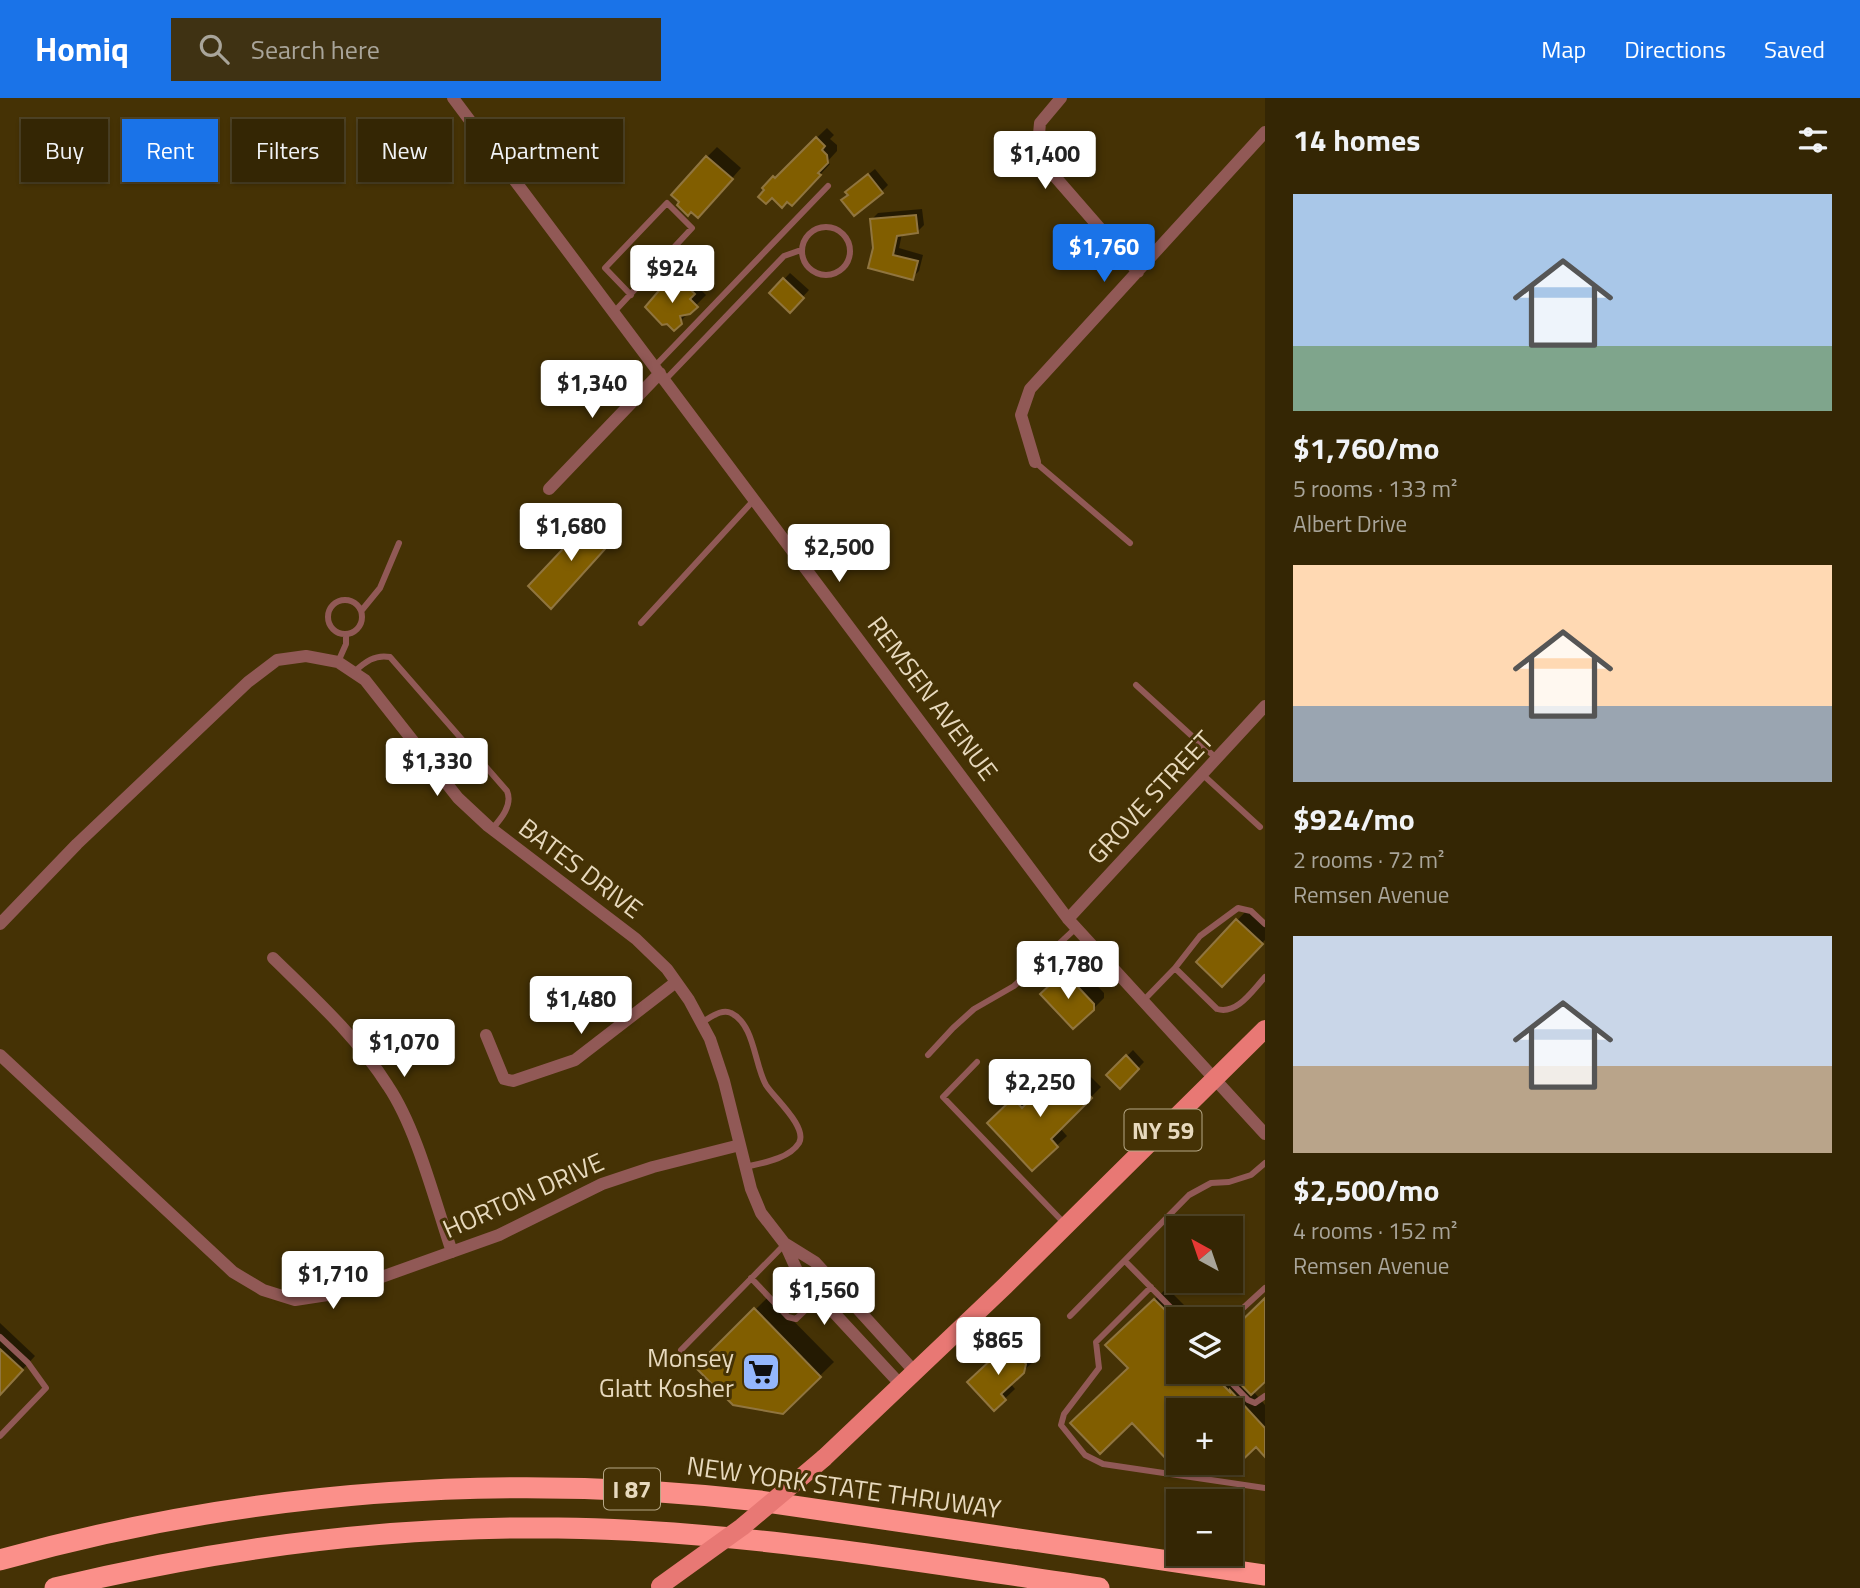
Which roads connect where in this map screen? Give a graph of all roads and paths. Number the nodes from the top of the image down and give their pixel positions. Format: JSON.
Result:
{"nodes":[{"id":1,"x":453,"y":98,"type":"edge"},
{"id":2,"x":1061,"y":98,"type":"edge"},
{"id":3,"x":1265,"y":132,"type":"edge"},
{"id":4,"x":828,"y":186,"type":"dead end"},
{"id":5,"x":801,"y":250,"type":"junction"},
{"id":6,"x":1138,"y":272,"type":"junction"},
{"id":7,"x":631,"y":295,"type":"junction"},
{"id":8,"x":614,"y":312,"type":"junction"},
{"id":9,"x":660,"y":373,"type":"junction"},
{"id":10,"x":1035,"y":462,"type":"joint"},
{"id":11,"x":549,"y":489,"type":"dead end"},
{"id":12,"x":755,"y":499,"type":"junction"},
{"id":13,"x":399,"y":543,"type":"dead end"},
{"id":14,"x":1130,"y":543,"type":"dead end"},
{"id":15,"x":362,"y":610,"type":"junction"},
{"id":16,"x":641,"y":623,"type":"dead end"},
{"id":17,"x":346,"y":635,"type":"junction"},
{"id":18,"x":338,"y":662,"type":"junction"},
{"id":19,"x":354,"y":672,"type":"junction"},
{"id":20,"x":1136,"y":685,"type":"dead end"},
{"id":21,"x":1265,"y":706,"type":"edge"},
{"id":22,"x":1216,"y":758,"type":"junction"},
{"id":23,"x":1202,"y":774,"type":"junction"},
{"id":24,"x":1260,"y":827,"type":"dead end"},
{"id":25,"x":492,"y":829,"type":"junction"},
{"id":26,"x":1072,"y":923,"type":"junction"},
{"id":27,"x":0,"y":924,"type":"edge"},
{"id":28,"x":1265,"y":924,"type":"edge"},
{"id":29,"x":273,"y":958,"type":"dead end"},
{"id":30,"x":1175,"y":968,"type":"junction"},
{"id":31,"x":1265,"y":978,"type":"edge"},
{"id":32,"x":676,"y":982,"type":"junction"},
{"id":33,"x":1144,"y":1000,"type":"junction"},
{"id":34,"x":701,"y":1023,"type":"junction"},
{"id":35,"x":1265,"y":1029,"type":"edge"},
{"id":36,"x":486,"y":1035,"type":"dead end"},
{"id":37,"x":0,"y":1055,"type":"edge"},
{"id":38,"x":928,"y":1055,"type":"dead end"},
{"id":39,"x":977,"y":1062,"type":"dead end"},
{"id":40,"x":1215,"y":1077,"type":"junction"},
{"id":41,"x":1265,"y":1133,"type":"edge"},
{"id":42,"x":740,"y":1145,"type":"junction"},
{"id":43,"x":1265,"y":1163,"type":"edge"},
{"id":44,"x":746,"y":1167,"type":"junction"},
{"id":45,"x":1066,"y":1225,"type":"junction"},
{"id":46,"x":785,"y":1244,"type":"junction"},
{"id":47,"x":452,"y":1252,"type":"junction"},
{"id":48,"x":1125,"y":1261,"type":"junction"},
{"id":49,"x":751,"y":1278,"type":"junction"},
{"id":50,"x":1151,"y":1287,"type":"junction"},
{"id":51,"x":1265,"y":1288,"type":"edge"},
{"id":52,"x":819,"y":1297,"type":"junction"},
{"id":53,"x":1171,"y":1307,"type":"edge"},
{"id":54,"x":1243,"y":1308,"type":"edge"},
{"id":55,"x":1070,"y":1316,"type":"dead end"},
{"id":56,"x":0,"y":1337,"type":"edge"},
{"id":57,"x":681,"y":1350,"type":"dead end"},
{"id":58,"x":915,"y":1372,"type":"junction"},
{"id":59,"x":1233,"y":1384,"type":"edge"},
{"id":60,"x":901,"y":1385,"type":"junction"},
{"id":61,"x":1265,"y":1396,"type":"edge"},
{"id":62,"x":0,"y":1436,"type":"edge"},
{"id":63,"x":1265,"y":1488,"type":"edge"},
{"id":64,"x":0,"y":1560,"type":"edge"},
{"id":65,"x":1265,"y":1575,"type":"edge"},
{"id":66,"x":658,"y":1587,"type":"edge"},
{"id":67,"x":54,"y":1588,"type":"edge"},
{"id":68,"x":1099,"y":1588,"type":"edge"}],
"edges":[{"from":1,"to":8,"type":"street","name":"REMSEN AVENUE"},
{"from":2,"to":6,"type":"street"},
{"from":3,"to":6,"type":"street"},
{"from":4,"to":9,"type":"lane"},
{"from":5,"to":5,"type":"lane"},
{"from":5,"to":9,"type":"lane"},
{"from":6,"to":10,"type":"street"},
{"from":7,"to":7,"type":"lane"},
{"from":7,"to":8,"type":"lane"},
{"from":8,"to":9,"type":"street","name":"REMSEN AVENUE"},
{"from":9,"to":11,"type":"street"},
{"from":9,"to":12,"type":"street","name":"REMSEN AVENUE"},
{"from":10,"to":14,"type":"lane"},
{"from":12,"to":16,"type":"lane"},
{"from":12,"to":26,"type":"street","name":"REMSEN AVENUE"},
{"from":13,"to":15,"type":"lane"},
{"from":15,"to":17,"type":"lane"},
{"from":15,"to":17,"type":"lane"},
{"from":17,"to":18,"type":"lane"},
{"from":18,"to":19,"type":"street","name":"BATES DRIVE"},
{"from":18,"to":27,"type":"street","name":"BATES DRIVE"},
{"from":19,"to":25,"type":"street","name":"BATES DRIVE"},
{"from":19,"to":25,"type":"lane"},
{"from":20,"to":22,"type":"lane"},
{"from":21,"to":22,"type":"street","name":"GROVE STREET"},
{"from":22,"to":23,"type":"street","name":"GROVE STREET"},
{"from":23,"to":24,"type":"lane"},
{"from":23,"to":26,"type":"street","name":"GROVE STREET"},
{"from":25,"to":32,"type":"street","name":"BATES DRIVE"},
{"from":26,"to":33,"type":"street","name":"REMSEN AVENUE"},
{"from":26,"to":38,"type":"lane"},
{"from":28,"to":30,"type":"lane"},
{"from":29,"to":47,"type":"street"},
{"from":30,"to":31,"type":"lane"},
{"from":30,"to":33,"type":"lane"},
{"from":32,"to":34,"type":"street","name":"BATES DRIVE"},
{"from":32,"to":36,"type":"street"},
{"from":33,"to":40,"type":"street","name":"REMSEN AVENUE"},
{"from":34,"to":42,"type":"street","name":"BATES DRIVE"},
{"from":34,"to":44,"type":"lane"},
{"from":35,"to":40,"type":"main road","number":"NY 59"},
{"from":37,"to":47,"type":"street","name":"HORTON DRIVE"},
{"from":39,"to":45,"type":"lane"},
{"from":40,"to":41,"type":"street","name":"REMSEN AVENUE"},
{"from":40,"to":45,"type":"main road","number":"NY 59"},
{"from":42,"to":44,"type":"street","name":"BATES DRIVE"},
{"from":42,"to":47,"type":"street","name":"HORTON DRIVE"},
{"from":43,"to":48,"type":"lane"},
{"from":44,"to":46,"type":"street","name":"BATES DRIVE"},
{"from":45,"to":58,"type":"main road","number":"NY 59"},
{"from":46,"to":49,"type":"lane"},
{"from":46,"to":52,"type":"street","name":"BATES DRIVE"},
{"from":46,"to":58,"type":"street","name":"BATES DRIVE"},
{"from":48,"to":50,"type":"lane"},
{"from":48,"to":55,"type":"lane"},
{"from":49,"to":52,"type":"lane"},
{"from":49,"to":57,"type":"lane"},
{"from":50,"to":53,"type":"lane"},
{"from":50,"to":63,"type":"lane"},
{"from":51,"to":54,"type":"lane"},
{"from":52,"to":60,"type":"street","name":"BATES DRIVE"},
{"from":56,"to":62,"type":"lane"},
{"from":58,"to":60,"type":"main road","number":"NY 59"},
{"from":59,"to":61,"type":"lane"},
{"from":60,"to":66,"type":"main road","number":"NY 59","bridge":true},
{"from":64,"to":65,"type":"highway","name":"NEW YORK STATE THRUWAY","number":"I 87"},
{"from":67,"to":68,"type":"highway","number":"I 87"}]}
